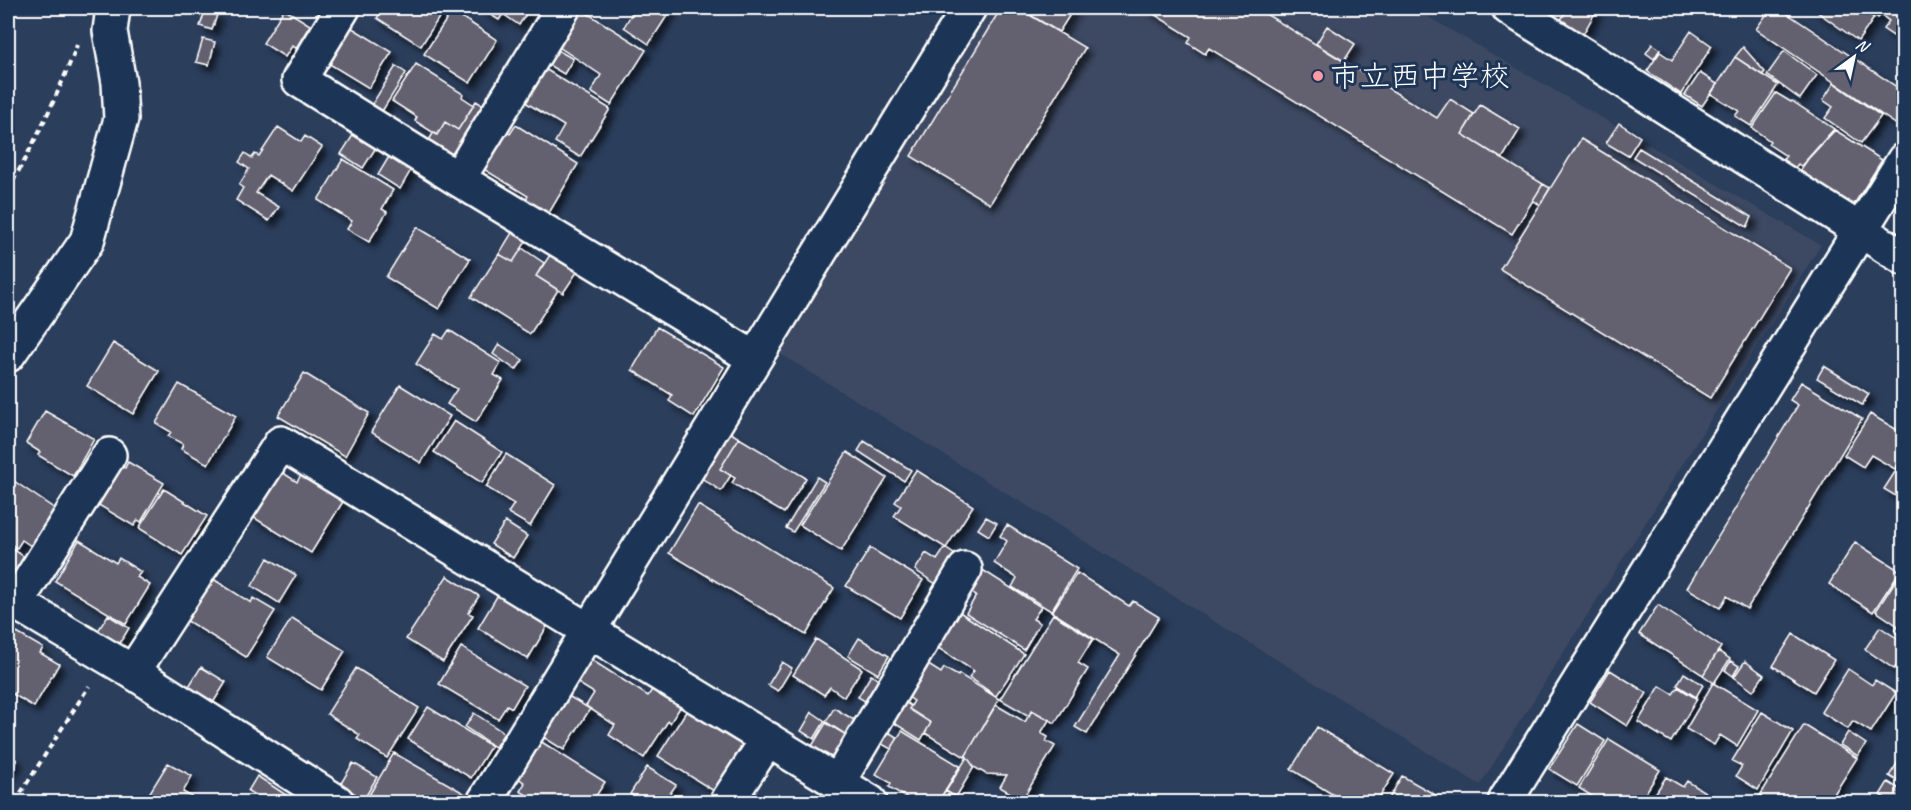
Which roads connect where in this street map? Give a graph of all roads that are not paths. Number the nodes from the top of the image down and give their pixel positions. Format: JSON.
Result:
{"nodes":[{"id":1,"x":113,"y":8,"type":"edge"},
{"id":2,"x":343,"y":8,"type":"edge"},
{"id":3,"x":563,"y":8,"type":"edge"},
{"id":4,"x":969,"y":8,"type":"edge"},
{"id":5,"x":1509,"y":8,"type":"edge"},
{"id":6,"x":1904,"y":160,"type":"edge"},
{"id":7,"x":458,"y":179,"type":"junction"},
{"id":8,"x":1859,"y":230,"type":"junction"},
{"id":9,"x":1904,"y":258,"type":"edge"},
{"id":10,"x":8,"y":355,"type":"edge"},
{"id":11,"x":754,"y":358,"type":"junction"},
{"id":12,"x":109,"y":455,"type":"dead end"},
{"id":13,"x":965,"y":569,"type":"dead end"},
{"id":14,"x":12,"y":601,"type":"edge"},
{"id":15,"x":590,"y":631,"type":"junction"},
{"id":16,"x":120,"y":665,"type":"junction"},
{"id":17,"x":768,"y":739,"type":"junction"},
{"id":18,"x":838,"y":782,"type":"junction"},
{"id":19,"x":1509,"y":801,"type":"edge"},
{"id":20,"x":337,"y":802,"type":"edge"},
{"id":21,"x":484,"y":802,"type":"edge"},
{"id":22,"x":727,"y":802,"type":"edge"},
{"id":23,"x":870,"y":802,"type":"edge"}],
"edges":[{"from":1,"to":10,"type":"street"},
{"from":2,"to":7,"type":"street"},
{"from":3,"to":7,"type":"street"},
{"from":4,"to":11,"type":"street"},
{"from":5,"to":8,"type":"street"},
{"from":6,"to":8,"type":"street"},
{"from":7,"to":11,"type":"street"},
{"from":8,"to":9,"type":"street"},
{"from":8,"to":19,"type":"street"},
{"from":11,"to":15,"type":"street"},
{"from":12,"to":14,"type":"street"},
{"from":13,"to":18,"type":"street"},
{"from":14,"to":16,"type":"street"},
{"from":15,"to":16,"type":"street"},
{"from":15,"to":17,"type":"street"},
{"from":15,"to":21,"type":"street"},
{"from":16,"to":20,"type":"street"},
{"from":17,"to":18,"type":"street"},
{"from":17,"to":22,"type":"street"},
{"from":18,"to":23,"type":"street"}]}
